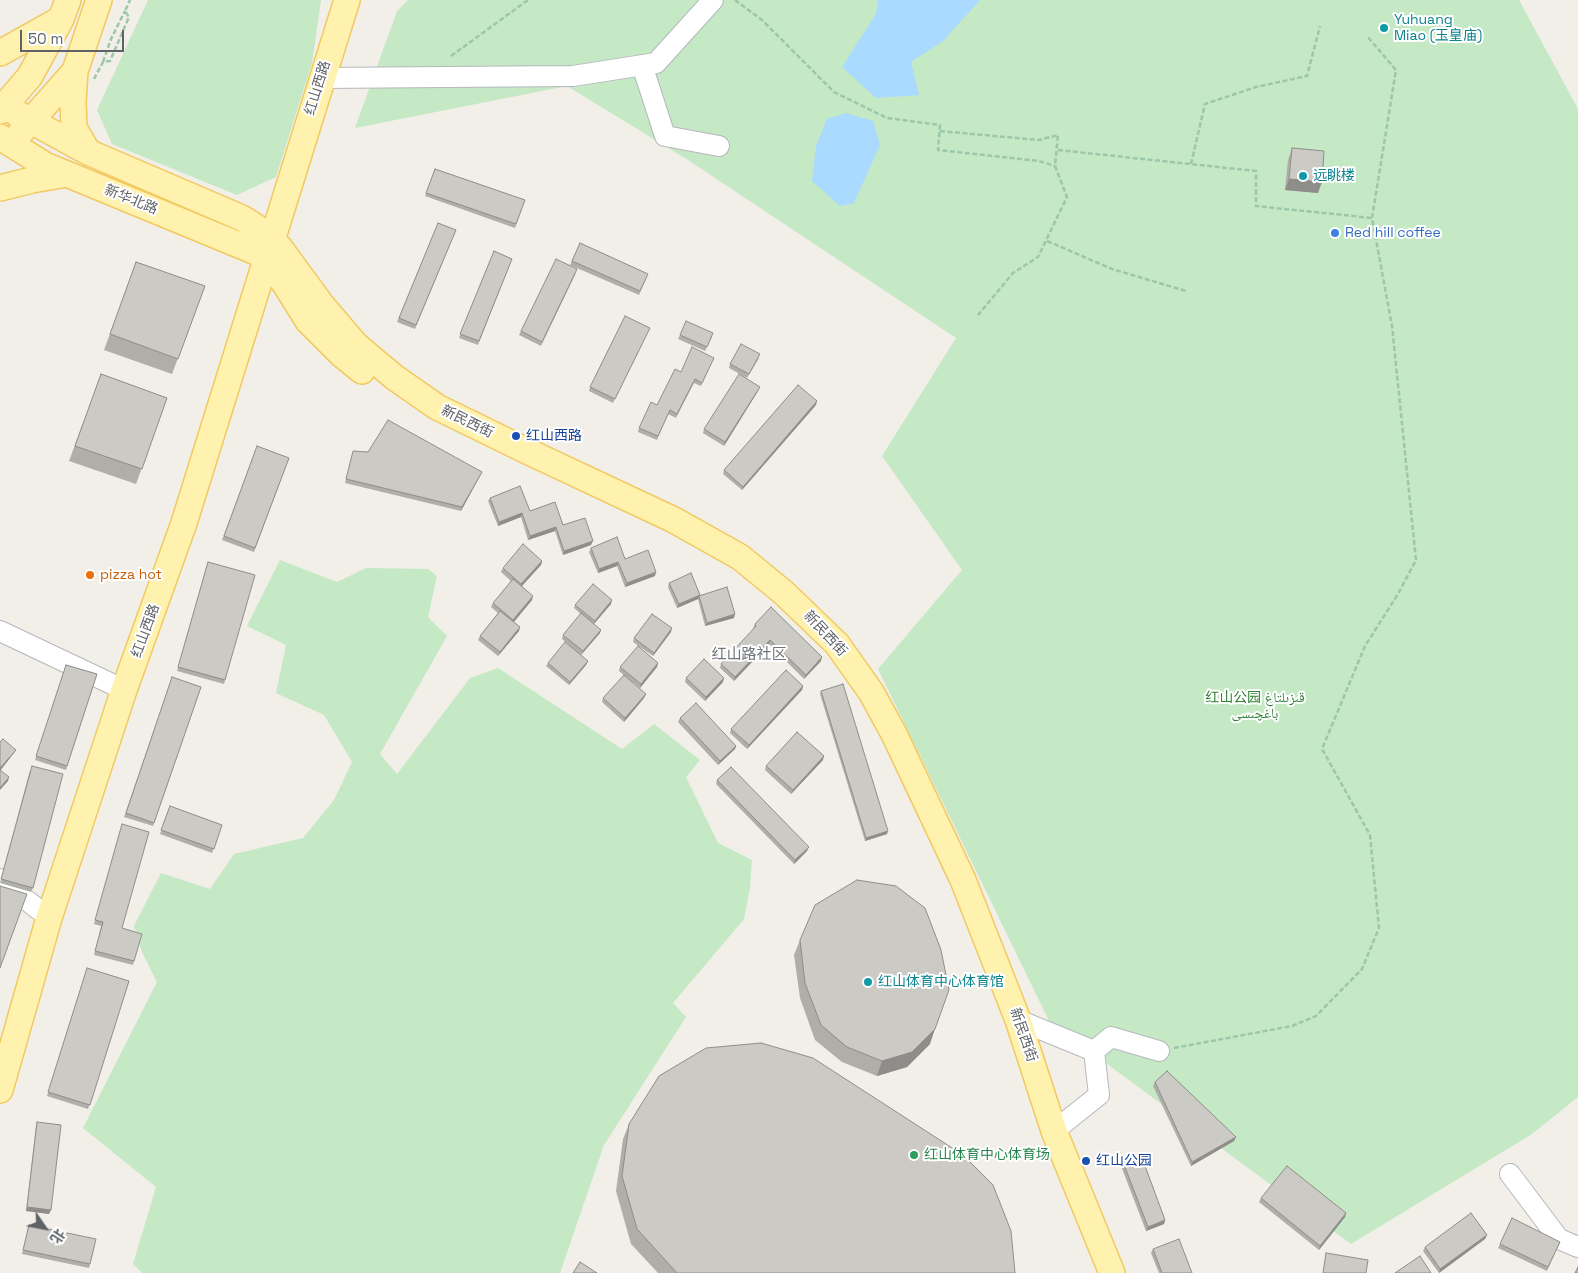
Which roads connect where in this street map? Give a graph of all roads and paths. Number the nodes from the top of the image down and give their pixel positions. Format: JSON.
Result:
{"nodes":[{"id":1,"x":98,"y":0,"type":"edge"},
{"id":2,"x":130,"y":0,"type":"edge"},
{"id":3,"x":334,"y":0,"type":"edge"},
{"id":4,"x":346,"y":0,"type":"edge"},
{"id":5,"x":528,"y":0,"type":"edge"},
{"id":6,"x":713,"y":0,"type":"edge"},
{"id":7,"x":735,"y":0,"type":"edge"},
{"id":8,"x":65,"y":9,"type":"edge"},
{"id":9,"x":125,"y":11,"type":"junction"},
{"id":10,"x":1320,"y":26,"type":"dead end"},
{"id":11,"x":1367,"y":36,"type":"dead end"},
{"id":12,"x":0,"y":53,"type":"edge"},
{"id":13,"x":451,"y":56,"type":"dead end"},
{"id":14,"x":103,"y":62,"type":"junction"},
{"id":15,"x":642,"y":65,"type":"junction"},
{"id":16,"x":75,"y":71,"type":"junction"},
{"id":17,"x":321,"y":78,"type":"junction"},
{"id":18,"x":73,"y":102,"type":"junction"},
{"id":19,"x":1,"y":107,"type":"edge"},
{"id":20,"x":31,"y":121,"type":"junction"},
{"id":21,"x":940,"y":131,"type":"junction"},
{"id":22,"x":4,"y":144,"type":"edge"},
{"id":23,"x":719,"y":146,"type":"dead end"},
{"id":24,"x":1058,"y":150,"type":"junction"},
{"id":25,"x":88,"y":152,"type":"junction"},
{"id":26,"x":1191,"y":164,"type":"junction"},
{"id":27,"x":1055,"y":166,"type":"junction"},
{"id":28,"x":67,"y":174,"type":"junction"},
{"id":29,"x":0,"y":188,"type":"edge"},
{"id":30,"x":1372,"y":218,"type":"junction"},
{"id":31,"x":1046,"y":241,"type":"junction"},
{"id":32,"x":264,"y":245,"type":"junction"},
{"id":33,"x":1186,"y":291,"type":"dead end"},
{"id":34,"x":978,"y":315,"type":"dead end"},
{"id":35,"x":0,"y":631,"type":"edge"},
{"id":36,"x":114,"y":685,"type":"junction"},
{"id":37,"x":0,"y":879,"type":"edge"},
{"id":38,"x":39,"y":910,"type":"junction"},
{"id":39,"x":1018,"y":1020,"type":"junction"},
{"id":40,"x":0,"y":1047,"type":"edge"},
{"id":41,"x":1094,"y":1051,"type":"junction"},
{"id":42,"x":1159,"y":1051,"type":"joint"},
{"id":43,"x":0,"y":1090,"type":"edge"},
{"id":44,"x":1054,"y":1131,"type":"junction"},
{"id":45,"x":1510,"y":1174,"type":"dead end"},
{"id":46,"x":1578,"y":1247,"type":"edge"},
{"id":47,"x":1098,"y":1273,"type":"edge"},
{"id":48,"x":1112,"y":1273,"type":"edge"}],
"edges":[{"from":1,"to":16,"type":"main road"},
{"from":2,"to":9,"type":"path"},
{"from":3,"to":32,"type":"main road","name":"红山西路"},
{"from":4,"to":17,"type":"main road","name":"红山西路"},
{"from":5,"to":13,"type":"path"},
{"from":6,"to":15,"type":"street"},
{"from":7,"to":21,"type":"path"},
{"from":8,"to":12,"type":"main road"},
{"from":8,"to":19,"type":"main road"},
{"from":9,"to":14,"type":"path"},
{"from":9,"to":14,"type":"path"},
{"from":10,"to":26,"type":"path"},
{"from":11,"to":30,"type":"path"},
{"from":14,"to":18,"type":"path"},
{"from":15,"to":17,"type":"street"},
{"from":15,"to":23,"type":"street"},
{"from":16,"to":18,"type":"main road"},
{"from":16,"to":20,"type":"main road"},
{"from":17,"to":32,"type":"main road","name":"红山西路"},
{"from":18,"to":25,"type":"main road"},
{"from":19,"to":20,"type":"main road","name":"新华北路"},
{"from":20,"to":22,"type":"main road"},
{"from":20,"to":25,"type":"main road","name":"新华北路"},
{"from":21,"to":24,"type":"path"},
{"from":21,"to":27,"type":"path"},
{"from":22,"to":28,"type":"main road","name":"新华北路"},
{"from":24,"to":26,"type":"path"},
{"from":24,"to":27,"type":"path"},
{"from":25,"to":32,"type":"main road","name":"新华北路"},
{"from":26,"to":30,"type":"path"},
{"from":27,"to":31,"type":"path"},
{"from":28,"to":29,"type":"main road"},
{"from":28,"to":32,"type":"main road","name":"新华北路"},
{"from":30,"to":42,"type":"path"},
{"from":31,"to":33,"type":"path"},
{"from":31,"to":34,"type":"path"},
{"from":32,"to":36,"type":"main road","name":"红山西路"},
{"from":32,"to":39,"type":"main road","name":"新民西街"},
{"from":32,"to":43,"type":"main road","name":"红山西路"},
{"from":32,"to":47,"type":"main road","name":"新民西街"},
{"from":35,"to":36,"type":"street"},
{"from":36,"to":38,"type":"main road","name":"红山西路"},
{"from":37,"to":38,"type":"street"},
{"from":38,"to":40,"type":"main road","name":"红山西路"},
{"from":39,"to":41,"type":"street"},
{"from":39,"to":44,"type":"main road","name":"新民西街"},
{"from":41,"to":42,"type":"street"},
{"from":41,"to":44,"type":"street"},
{"from":44,"to":48,"type":"main road","name":"新民西街"},
{"from":45,"to":46,"type":"street"}]}
